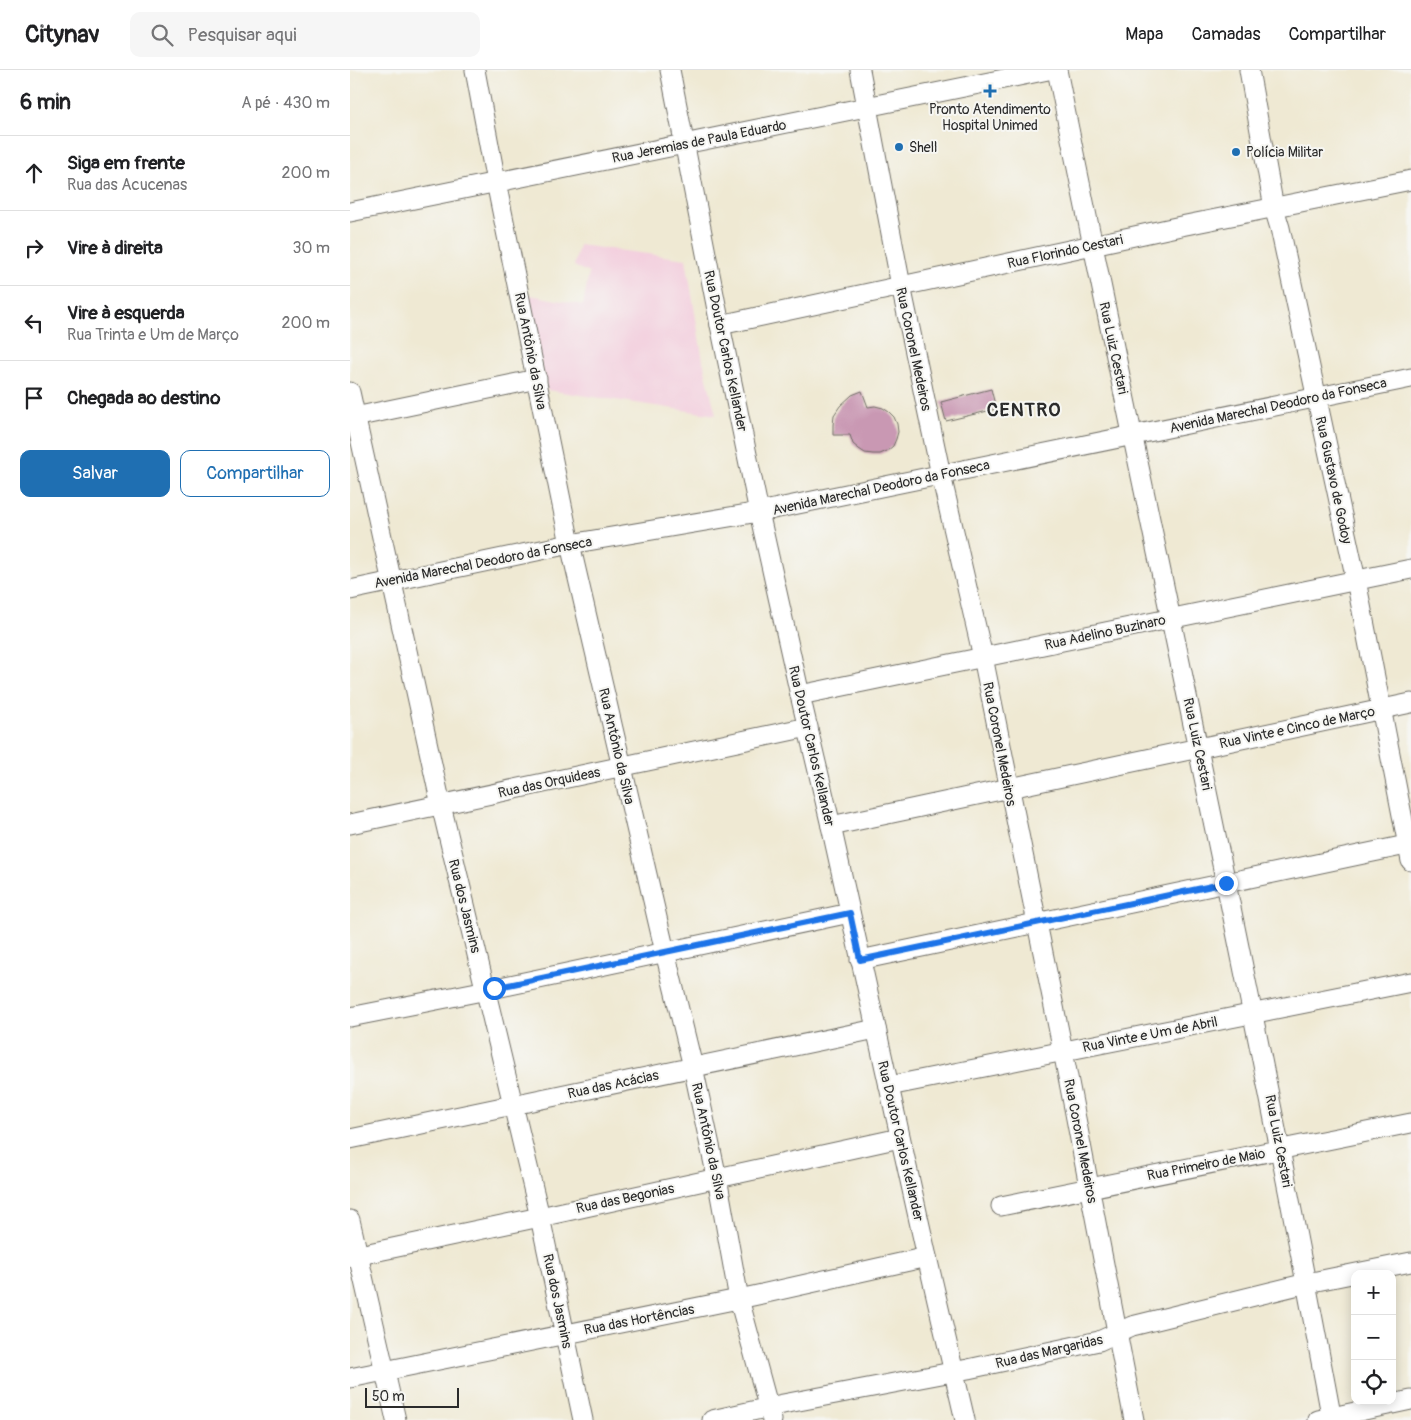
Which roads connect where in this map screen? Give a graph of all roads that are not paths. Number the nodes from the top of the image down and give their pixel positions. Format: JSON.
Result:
{"nodes":[{"id":1,"x":475,"y":70,"type":"edge"},
{"id":2,"x":670,"y":70,"type":"edge"},
{"id":3,"x":860,"y":70,"type":"edge"},
{"id":4,"x":1048,"y":70,"type":"edge"},
{"id":5,"x":1056,"y":70,"type":"edge"},
{"id":6,"x":1249,"y":70,"type":"edge"},
{"id":7,"x":868,"y":106,"type":"junction"},
{"id":8,"x":684,"y":144,"type":"junction"},
{"id":9,"x":1411,"y":180,"type":"edge"},
{"id":10,"x":496,"y":182,"type":"junction"},
{"id":11,"x":1274,"y":208,"type":"junction"},
{"id":12,"x":350,"y":212,"type":"edge"},
{"id":13,"x":1092,"y":246,"type":"junction"},
{"id":14,"x":901,"y":286,"type":"junction"},
{"id":15,"x":720,"y":325,"type":"junction"},
{"id":16,"x":1411,"y":378,"type":"edge"},
{"id":17,"x":537,"y":379,"type":"junction"},
{"id":18,"x":350,"y":392,"type":"edge"},
{"id":19,"x":1316,"y":397,"type":"junction"},
{"id":20,"x":353,"y":418,"type":"edge"},
{"id":21,"x":1132,"y":436,"type":"junction"},
{"id":22,"x":941,"y":475,"type":"junction"},
{"id":23,"x":759,"y":512,"type":"junction"},
{"id":24,"x":570,"y":544,"type":"junction"},
{"id":25,"x":1411,"y":569,"type":"edge"},
{"id":26,"x":1356,"y":580,"type":"junction"},
{"id":27,"x":391,"y":581,"type":"junction"},
{"id":28,"x":350,"y":590,"type":"edge"},
{"id":29,"x":1172,"y":618,"type":"junction"},
{"id":30,"x":983,"y":657,"type":"junction"},
{"id":31,"x":800,"y":695,"type":"junction"},
{"id":32,"x":1411,"y":703,"type":"edge"},
{"id":33,"x":1382,"y":710,"type":"junction"},
{"id":34,"x":808,"y":727,"type":"junction"},
{"id":35,"x":1198,"y":748,"type":"junction"},
{"id":36,"x":622,"y":766,"type":"junction"},
{"id":37,"x":1009,"y":788,"type":"junction"},
{"id":38,"x":441,"y":805,"type":"junction"},
{"id":39,"x":350,"y":824,"type":"edge"},
{"id":40,"x":831,"y":826,"type":"junction"},
{"id":41,"x":1410,"y":850,"type":"edge"},
{"id":42,"x":1226,"y":883,"type":"junction"},
{"id":43,"x":850,"y":913,"type":"junction"},
{"id":44,"x":1037,"y":923,"type":"junction"},
{"id":45,"x":664,"y":952,"type":"junction"},
{"id":46,"x":860,"y":960,"type":"junction"},
{"id":47,"x":1411,"y":982,"type":"edge"},
{"id":48,"x":486,"y":990,"type":"junction"},
{"id":49,"x":1254,"y":1013,"type":"junction"},
{"id":50,"x":350,"y":1017,"type":"edge"},
{"id":51,"x":876,"y":1029,"type":"junction"},
{"id":52,"x":1063,"y":1051,"type":"junction"},
{"id":53,"x":693,"y":1067,"type":"junction"},
{"id":54,"x":889,"y":1086,"type":"junction"},
{"id":55,"x":513,"y":1106,"type":"junction"},
{"id":56,"x":1411,"y":1123,"type":"edge"},
{"id":57,"x":900,"y":1138,"type":"junction"},
{"id":58,"x":350,"y":1139,"type":"edge"},
{"id":59,"x":1281,"y":1149,"type":"junction"},
{"id":60,"x":717,"y":1178,"type":"junction"},
{"id":61,"x":1090,"y":1188,"type":"junction"},
{"id":62,"x":1001,"y":1206,"type":"dead end"},
{"id":63,"x":540,"y":1217,"type":"junction"},
{"id":64,"x":350,"y":1220,"type":"edge"},
{"id":65,"x":354,"y":1256,"type":"edge"},
{"id":66,"x":927,"y":1257,"type":"junction"},
{"id":67,"x":1411,"y":1262,"type":"edge"},
{"id":68,"x":1307,"y":1283,"type":"junction"},
{"id":69,"x":739,"y":1298,"type":"junction"},
{"id":70,"x":1117,"y":1333,"type":"junction"},
{"id":71,"x":565,"y":1334,"type":"junction"},
{"id":72,"x":384,"y":1372,"type":"junction"},
{"id":73,"x":955,"y":1372,"type":"junction"},
{"id":74,"x":350,"y":1378,"type":"edge"},
{"id":75,"x":1411,"y":1400,"type":"edge"},
{"id":76,"x":770,"y":1414,"type":"edge"},
{"id":77,"x":1327,"y":1419,"type":"edge"},
{"id":78,"x":396,"y":1420,"type":"edge"},
{"id":79,"x":583,"y":1420,"type":"edge"},
{"id":80,"x":712,"y":1420,"type":"edge"},
{"id":81,"x":965,"y":1420,"type":"edge"},
{"id":82,"x":1134,"y":1420,"type":"edge"}],
"edges":[{"from":1,"to":10,"type":"street","name":"Rua Antônio da Silva"},
{"from":2,"to":8,"type":"street","name":"Rua Doutor Carlos Kellander"},
{"from":3,"to":7,"type":"street","name":"Rua Coronel Medeiros"},
{"from":4,"to":7,"type":"street","name":"Rua Jeremias de Paula Eduardo"},
{"from":5,"to":13,"type":"street","name":"Rua Luiz Cestari"},
{"from":6,"to":11,"type":"street","name":"Rua Gustavo de Godoy"},
{"from":7,"to":8,"type":"street","name":"Rua Jeremias de Paula Eduardo"},
{"from":7,"to":14,"type":"street","name":"Rua Coronel Medeiros"},
{"from":8,"to":10,"type":"street","name":"Rua Jeremias de Paula Eduardo"},
{"from":8,"to":15,"type":"street","name":"Rua Doutor Carlos Kellander"},
{"from":9,"to":11,"type":"street","name":"Rua Florindo Cestari"},
{"from":10,"to":12,"type":"street","name":"Rua Jeremias de Paula Eduardo"},
{"from":10,"to":17,"type":"street","name":"Rua Antônio da Silva"},
{"from":11,"to":13,"type":"street","name":"Rua Florindo Cestari"},
{"from":11,"to":19,"type":"street","name":"Rua Gustavo de Godoy"},
{"from":13,"to":14,"type":"street","name":"Rua Florindo Cestari"},
{"from":13,"to":21,"type":"street","name":"Rua Luiz Cestari"},
{"from":14,"to":15,"type":"street","name":"Rua Florindo Cestari"},
{"from":14,"to":22,"type":"street","name":"Rua Coronel Medeiros"},
{"from":15,"to":23,"type":"street","name":"Rua Doutor Carlos Kellander"},
{"from":16,"to":19,"type":"street","name":"Avenida Marechal Deodoro da Fonseca"},
{"from":17,"to":20,"type":"street"},
{"from":17,"to":24,"type":"street","name":"Rua Antônio da Silva"},
{"from":18,"to":20,"type":"street","name":"Rua dos Jasmins"},
{"from":19,"to":21,"type":"street","name":"Avenida Marechal Deodoro da Fonseca"},
{"from":19,"to":26,"type":"street","name":"Rua Gustavo de Godoy"},
{"from":20,"to":27,"type":"street","name":"Rua dos Jasmins"},
{"from":21,"to":22,"type":"street","name":"Avenida Marechal Deodoro da Fonseca"},
{"from":21,"to":29,"type":"street","name":"Rua Luiz Cestari"},
{"from":22,"to":23,"type":"street","name":"Avenida Marechal Deodoro da Fonseca"},
{"from":22,"to":30,"type":"street","name":"Rua Coronel Medeiros"},
{"from":23,"to":24,"type":"street","name":"Avenida Marechal Deodoro da Fonseca"},
{"from":23,"to":31,"type":"street","name":"Rua Doutor Carlos Kellander"},
{"from":24,"to":27,"type":"street","name":"Avenida Marechal Deodoro da Fonseca"},
{"from":24,"to":36,"type":"street","name":"Rua Antônio da Silva"},
{"from":25,"to":26,"type":"street","name":"Rua Adelino Buzinaro"},
{"from":26,"to":29,"type":"street","name":"Rua Adelino Buzinaro"},
{"from":26,"to":33,"type":"street","name":"Rua Gustavo de Godoy"},
{"from":27,"to":28,"type":"street","name":"Avenida Marechal Deodoro da Fonseca"},
{"from":27,"to":38,"type":"street","name":"Rua dos Jasmins"},
{"from":29,"to":30,"type":"street","name":"Rua Adelino Buzinaro"},
{"from":29,"to":35,"type":"street","name":"Rua Luiz Cestari"},
{"from":30,"to":31,"type":"street","name":"Rua Adelino Buzinaro"},
{"from":30,"to":37,"type":"street","name":"Rua Coronel Medeiros"},
{"from":31,"to":34,"type":"street","name":"Rua Doutor Carlos Kellander"},
{"from":32,"to":33,"type":"street","name":"Rua Vinte e Cinco de Março"},
{"from":33,"to":35,"type":"street","name":"Rua Vinte e Cinco de Março"},
{"from":33,"to":41,"type":"street","name":"Rua Gustavo de Godoy"},
{"from":34,"to":36,"type":"street","name":"Rua das Orquideas"},
{"from":34,"to":40,"type":"street","name":"Rua Doutor Carlos Kellander"},
{"from":35,"to":37,"type":"street","name":"Rua Vinte e Cinco de Março"},
{"from":35,"to":42,"type":"street","name":"Rua Luiz Cestari"},
{"from":36,"to":38,"type":"street","name":"Rua das Orquideas"},
{"from":36,"to":45,"type":"street","name":"Rua Antônio da Silva"},
{"from":37,"to":40,"type":"street","name":"Rua Vinte e Cinco de Março"},
{"from":37,"to":44,"type":"street","name":"Rua Coronel Medeiros"},
{"from":38,"to":39,"type":"street","name":"Rua das Orquideas"},
{"from":38,"to":48,"type":"street","name":"Rua dos Jasmins"},
{"from":40,"to":43,"type":"street","name":"Rua Doutor Carlos Kellander"},
{"from":41,"to":42,"type":"street"},
{"from":42,"to":44,"type":"street"},
{"from":42,"to":49,"type":"street","name":"Rua Luiz Cestari"},
{"from":43,"to":45,"type":"street"},
{"from":43,"to":46,"type":"street","name":"Rua Doutor Carlos Kellander"},
{"from":44,"to":46,"type":"street"},
{"from":44,"to":52,"type":"street","name":"Rua Coronel Medeiros"},
{"from":45,"to":48,"type":"street"},
{"from":45,"to":53,"type":"street","name":"Rua Antônio da Silva"},
{"from":46,"to":51,"type":"street","name":"Rua Doutor Carlos Kellander"},
{"from":47,"to":49,"type":"street","name":"Rua Vinte e Um de Abril"},
{"from":48,"to":50,"type":"street"},
{"from":48,"to":55,"type":"street","name":"Rua dos Jasmins"},
{"from":49,"to":52,"type":"street","name":"Rua Vinte e Um de Abril"},
{"from":49,"to":59,"type":"street","name":"Rua Luiz Cestari"},
{"from":51,"to":53,"type":"street","name":"Rua das Acácias"},
{"from":51,"to":54,"type":"street","name":"Rua Doutor Carlos Kellander"},
{"from":52,"to":54,"type":"street","name":"Rua Vinte e Um de Abril"},
{"from":52,"to":61,"type":"street","name":"Rua Coronel Medeiros"},
{"from":53,"to":55,"type":"street","name":"Rua das Acácias"},
{"from":53,"to":60,"type":"street","name":"Rua Antônio da Silva"},
{"from":54,"to":57,"type":"street","name":"Rua Doutor Carlos Kellander"},
{"from":55,"to":58,"type":"street","name":"Rua das Acácias"},
{"from":55,"to":63,"type":"street","name":"Rua dos Jasmins"},
{"from":56,"to":59,"type":"street","name":"Rua Primeiro de Maio"},
{"from":57,"to":60,"type":"street","name":"Rua das Begonias"},
{"from":57,"to":66,"type":"street","name":"Rua Doutor Carlos Kellander"},
{"from":59,"to":61,"type":"street","name":"Rua Primeiro de Maio"},
{"from":59,"to":68,"type":"street","name":"Rua Luiz Cestari"},
{"from":60,"to":63,"type":"street","name":"Rua das Begonias"},
{"from":60,"to":69,"type":"street","name":"Rua Antônio da Silva"},
{"from":61,"to":62,"type":"street","name":"Rua Primeiro de Maio"},
{"from":61,"to":70,"type":"street","name":"Rua Coronel Medeiros"},
{"from":63,"to":65,"type":"street","name":"Rua das Begonias"},
{"from":63,"to":71,"type":"street","name":"Rua dos Jasmins"},
{"from":64,"to":65,"type":"street"},
{"from":65,"to":72,"type":"street"},
{"from":66,"to":69,"type":"street","name":"Rua das Hortências"},
{"from":66,"to":73,"type":"street","name":"Rua Doutor Carlos Kellander"},
{"from":67,"to":68,"type":"street","name":"Rua das Margaridas"},
{"from":68,"to":70,"type":"street","name":"Rua das Margaridas"},
{"from":68,"to":77,"type":"street","name":"Rua Luiz Cestari"},
{"from":69,"to":71,"type":"street","name":"Rua das Hortências"},
{"from":69,"to":76,"type":"street","name":"Rua Antônio da Silva"},
{"from":70,"to":73,"type":"street","name":"Rua das Margaridas"},
{"from":70,"to":82,"type":"street","name":"Rua Coronel Medeiros"},
{"from":71,"to":72,"type":"street","name":"Rua das Hortências"},
{"from":71,"to":79,"type":"street","name":"Rua dos Jasmins"},
{"from":72,"to":74,"type":"street","name":"Rua das Hortências"},
{"from":72,"to":78,"type":"street"},
{"from":73,"to":76,"type":"street","name":"Rua das Margaridas"},
{"from":73,"to":81,"type":"street","name":"Rua Doutor Carlos Kellander"},
{"from":75,"to":77,"type":"street"},
{"from":76,"to":80,"type":"street","name":"Rua das Margaridas"}]}
